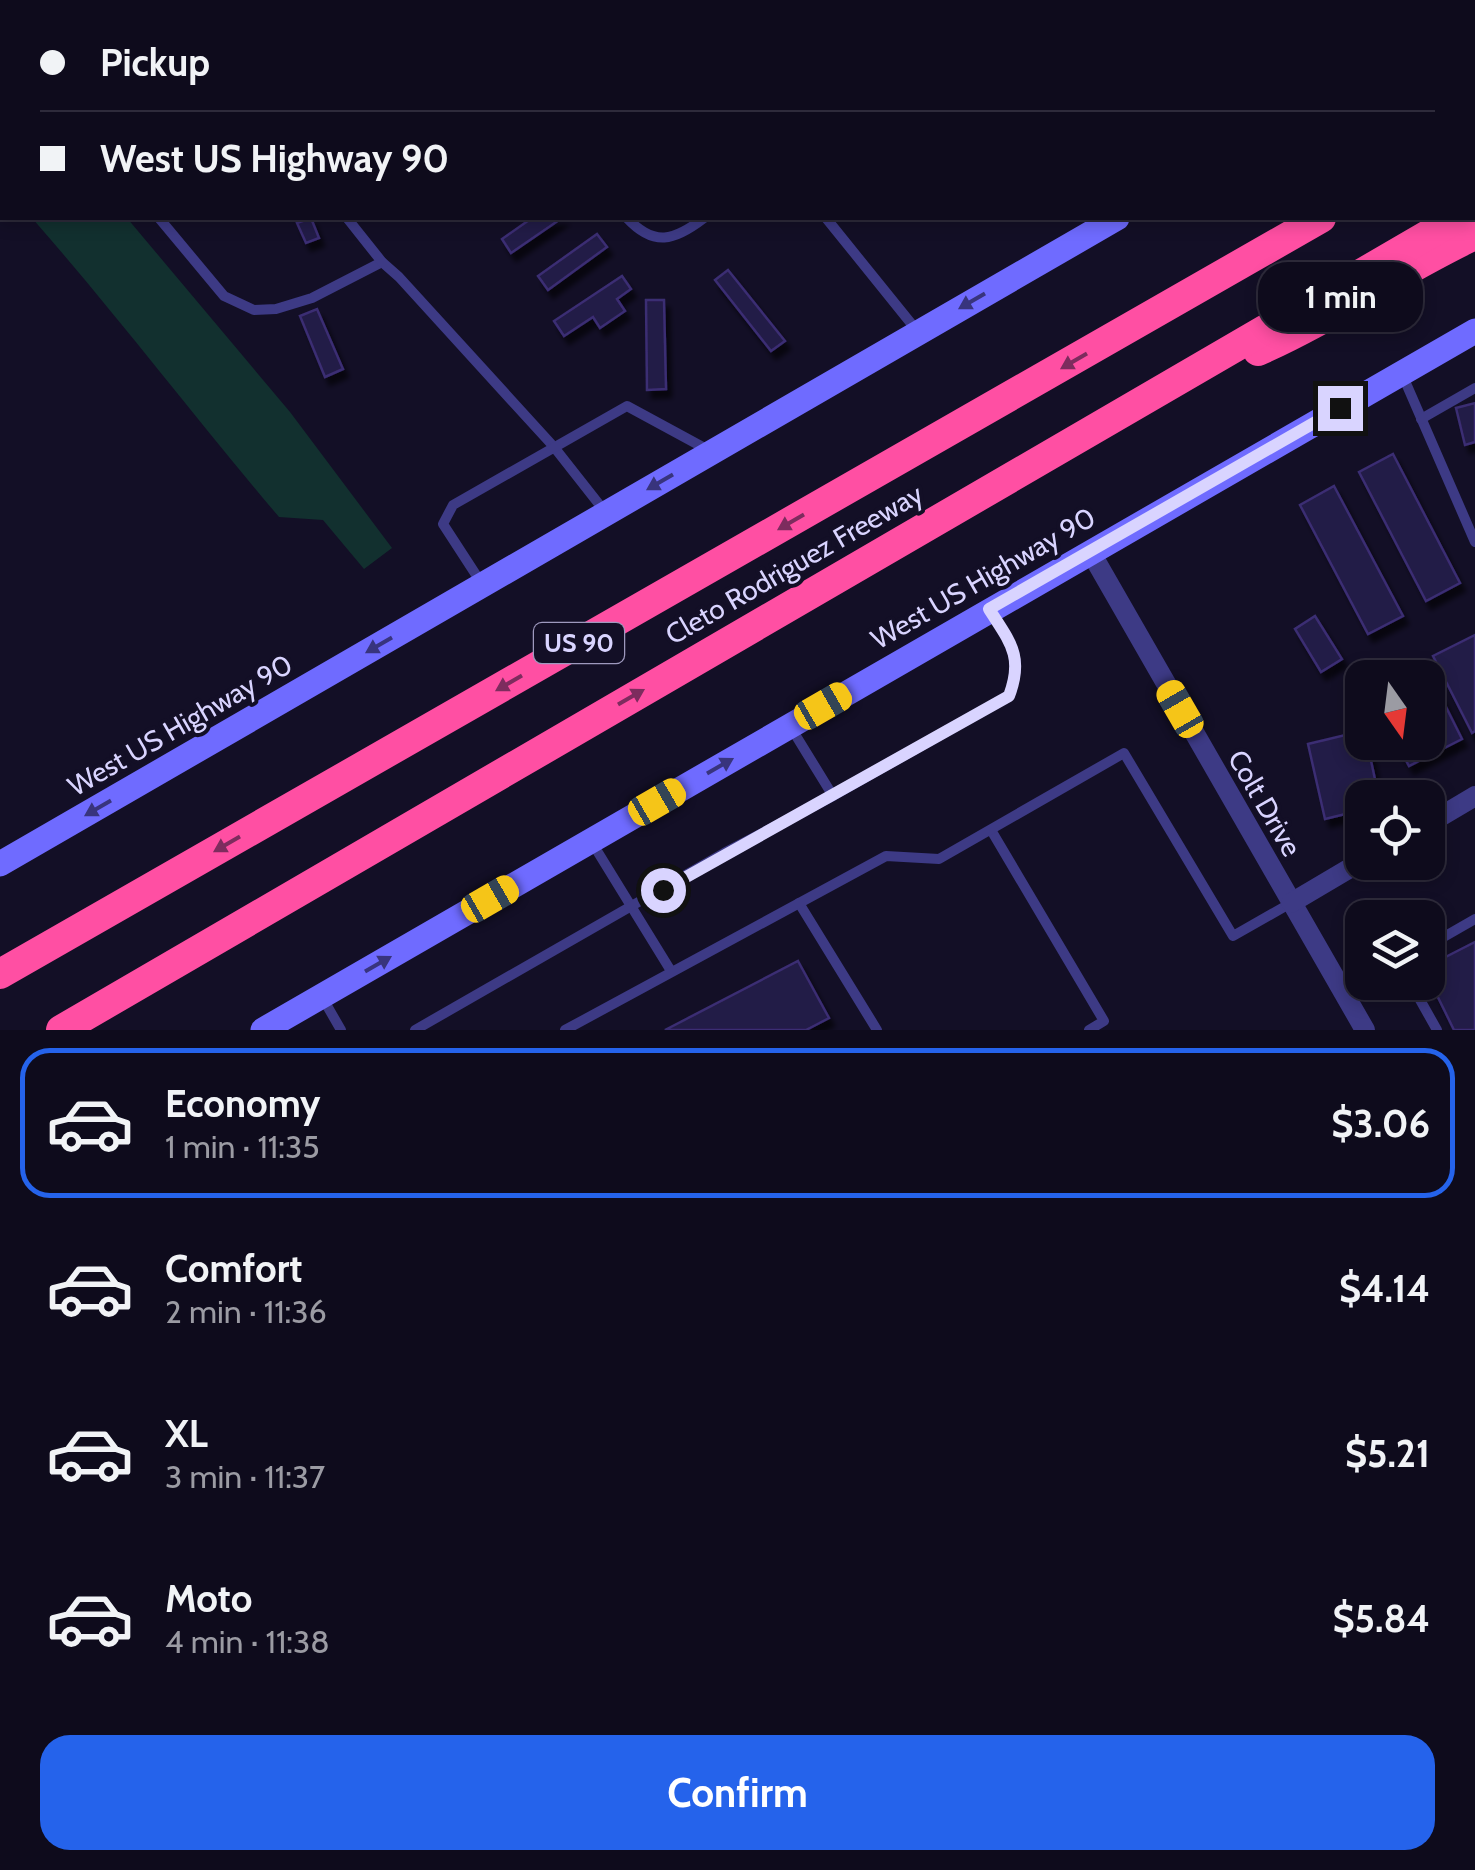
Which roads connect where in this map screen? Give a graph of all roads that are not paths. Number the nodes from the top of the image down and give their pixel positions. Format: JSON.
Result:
{"nodes":[{"id":1,"x":161,"y":220,"type":"edge"},
{"id":2,"x":349,"y":220,"type":"edge"},
{"id":3,"x":629,"y":220,"type":"edge"},
{"id":4,"x":701,"y":220,"type":"edge"},
{"id":5,"x":828,"y":220,"type":"edge"},
{"id":6,"x":1114,"y":220,"type":"edge"},
{"id":7,"x":1281,"y":220,"type":"edge"},
{"id":8,"x":1318,"y":220,"type":"edge"},
{"id":9,"x":1453,"y":220,"type":"edge"},
{"id":10,"x":1475,"y":235,"type":"edge"},
{"id":11,"x":382,"y":262,"type":"junction"},
{"id":12,"x":1158,"y":312,"type":"junction"},
{"id":13,"x":1475,"y":331,"type":"edge"},
{"id":14,"x":918,"y":332,"type":"junction"},
{"id":15,"x":1401,"y":374,"type":"junction"},
{"id":16,"x":1475,"y":388,"type":"edge"},
{"id":17,"x":1126,"y":408,"type":"junction"},
{"id":18,"x":1421,"y":418,"type":"junction"},
{"id":19,"x":554,"y":447,"type":"junction"},
{"id":20,"x":712,"y":452,"type":"junction"},
{"id":21,"x":606,"y":514,"type":"junction"},
{"id":22,"x":1475,"y":542,"type":"edge"},
{"id":23,"x":1090,"y":551,"type":"junction"},
{"id":24,"x":483,"y":584,"type":"junction"},
{"id":25,"x":989,"y":609,"type":"junction"},
{"id":26,"x":790,"y":725,"type":"junction"},
{"id":27,"x":833,"y":796,"type":"junction"},
{"id":28,"x":1475,"y":796,"type":"edge"},
{"id":29,"x":1445,"y":814,"type":"edge"},
{"id":30,"x":991,"y":830,"type":"junction"},
{"id":31,"x":591,"y":840,"type":"junction"},
{"id":32,"x":0,"y":864,"type":"edge"},
{"id":33,"x":1345,"y":872,"type":"edge"},
{"id":34,"x":799,"y":903,"type":"junction"},
{"id":35,"x":1290,"y":904,"type":"junction"},
{"id":36,"x":632,"y":908,"type":"junction"},
{"id":37,"x":1475,"y":919,"type":"edge"},
{"id":38,"x":1445,"y":936,"type":"edge"},
{"id":39,"x":671,"y":971,"type":"junction"},
{"id":40,"x":0,"y":974,"type":"edge"},
{"id":41,"x":1344,"y":995,"type":"joint"},
{"id":42,"x":321,"y":996,"type":"junction"},
{"id":43,"x":1420,"y":1000,"type":"edge"},
{"id":44,"x":61,"y":1030,"type":"edge"},
{"id":45,"x":264,"y":1030,"type":"edge"},
{"id":46,"x":341,"y":1030,"type":"edge"},
{"id":47,"x":415,"y":1030,"type":"edge"},
{"id":48,"x":565,"y":1030,"type":"edge"},
{"id":49,"x":876,"y":1030,"type":"edge"},
{"id":50,"x":1089,"y":1030,"type":"edge"},
{"id":51,"x":1364,"y":1030,"type":"edge"},
{"id":52,"x":1437,"y":1030,"type":"edge"}],
"edges":[{"from":1,"to":11,"type":"lane"},
{"from":2,"to":11,"type":"lane"},
{"from":3,"to":4,"type":"lane"},
{"from":5,"to":14,"type":"lane"},
{"from":6,"to":14,"type":"main road","name":"West US Highway 90","one_way":true},
{"from":7,"to":12,"type":"highway"},
{"from":8,"to":12,"type":"highway","name":"Cleto Rodriguez Freeway","number":"US 90"},
{"from":9,"to":17,"type":"highway","name":"Cleto Rodriguez Freeway","number":"US 90"},
{"from":10,"to":17,"type":"highway"},
{"from":11,"to":19,"type":"lane"},
{"from":12,"to":40,"type":"highway","name":"Cleto Rodriguez Freeway","number":"US 90","one_way":true},
{"from":13,"to":15,"type":"main road","name":"West US Highway 90"},
{"from":14,"to":20,"type":"main road","name":"West US Highway 90"},
{"from":15,"to":18,"type":"lane"},
{"from":15,"to":23,"type":"main road","name":"West US Highway 90"},
{"from":16,"to":18,"type":"lane"},
{"from":44,"to":17,"type":"highway","name":"Cleto Rodriguez Freeway","number":"US 90","one_way":true},
{"from":18,"to":22,"type":"lane"},
{"from":19,"to":20,"type":"lane"},
{"from":19,"to":21,"type":"lane"},
{"from":19,"to":24,"type":"lane"},
{"from":20,"to":21,"type":"main road","name":"West US Highway 90","one_way":true},
{"from":21,"to":24,"type":"main road","name":"West US Highway 90"},
{"from":23,"to":25,"type":"main road","name":"West US Highway 90"},
{"from":23,"to":35,"type":"street","name":"Colt Drive"},
{"from":24,"to":32,"type":"main road","name":"West US Highway 90","one_way":true},
{"from":25,"to":26,"type":"main road","name":"West US Highway 90"},
{"from":25,"to":27,"type":"lane"},
{"from":26,"to":27,"type":"lane"},
{"from":31,"to":26,"type":"main road","name":"West US Highway 90","one_way":true},
{"from":27,"to":36,"type":"lane"},
{"from":28,"to":29,"type":"street"},
{"from":30,"to":34,"type":"lane"},
{"from":30,"to":35,"type":"lane"},
{"from":30,"to":50,"type":"lane"},
{"from":31,"to":36,"type":"lane"},
{"from":42,"to":31,"type":"main road","name":"West US Highway 90","one_way":true},
{"from":33,"to":35,"type":"street"},
{"from":34,"to":39,"type":"lane"},
{"from":34,"to":49,"type":"lane"},
{"from":35,"to":41,"type":"street","name":"Colt Drive"},
{"from":36,"to":39,"type":"lane"},
{"from":36,"to":47,"type":"lane"},
{"from":37,"to":38,"type":"lane"},
{"from":39,"to":48,"type":"lane"},
{"from":41,"to":51,"type":"street","name":"Colt Drive"},
{"from":42,"to":45,"type":"main road","name":"West US Highway 90"},
{"from":42,"to":46,"type":"lane"},
{"from":43,"to":52,"type":"lane"}]}
